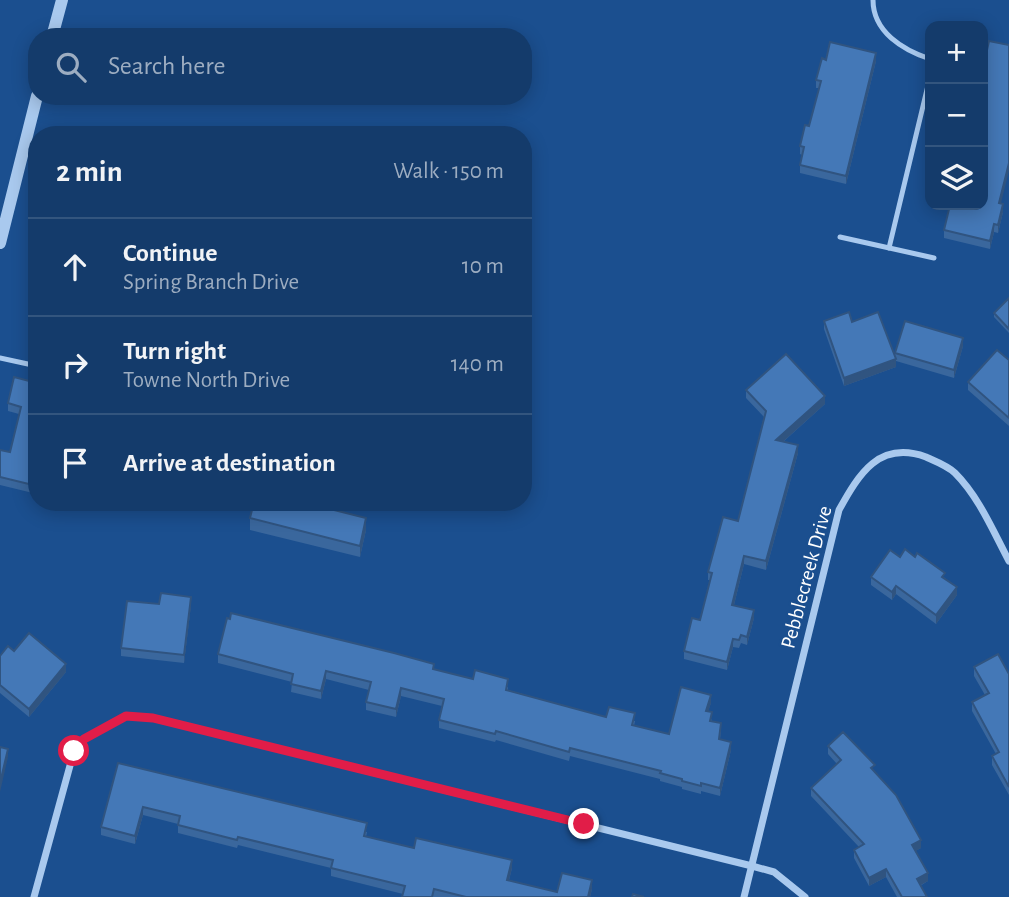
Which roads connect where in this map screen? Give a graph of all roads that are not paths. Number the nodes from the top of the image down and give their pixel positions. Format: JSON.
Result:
{"nodes":[{"id":1,"x":62,"y":0,"type":"edge"},
{"id":2,"x":873,"y":0,"type":"edge"},
{"id":3,"x":54,"y":28,"type":"edge"},
{"id":4,"x":925,"y":57,"type":"edge"},
{"id":5,"x":928,"y":84,"type":"edge"},
{"id":6,"x":35,"y":105,"type":"edge"},
{"id":7,"x":29,"y":126,"type":"edge"},
{"id":8,"x":28,"y":132,"type":"edge"},
{"id":9,"x":840,"y":237,"type":"dead end"},
{"id":10,"x":0,"y":243,"type":"edge"},
{"id":11,"x":889,"y":247,"type":"junction"},
{"id":12,"x":934,"y":258,"type":"dead end"},
{"id":13,"x":0,"y":358,"type":"edge"},
{"id":14,"x":28,"y":364,"type":"edge"},
{"id":15,"x":1009,"y":561,"type":"edge"},
{"id":16,"x":752,"y":866,"type":"junction"},
{"id":17,"x":34,"y":897,"type":"edge"},
{"id":18,"x":744,"y":897,"type":"edge"},
{"id":19,"x":805,"y":897,"type":"edge"}],
"edges":[{"from":1,"to":3,"type":"street"},
{"from":2,"to":4,"type":"lane"},
{"from":5,"to":11,"type":"lane"},
{"from":6,"to":7,"type":"street"},
{"from":8,"to":10,"type":"street"},
{"from":9,"to":11,"type":"lane"},
{"from":11,"to":12,"type":"lane"},
{"from":13,"to":14,"type":"lane"},
{"from":15,"to":16,"type":"street","name":"Pebblecreek Drive"},
{"from":16,"to":17,"type":"street"},
{"from":16,"to":18,"type":"street","name":"Pebblecreek Drive"},
{"from":16,"to":19,"type":"street"}]}
